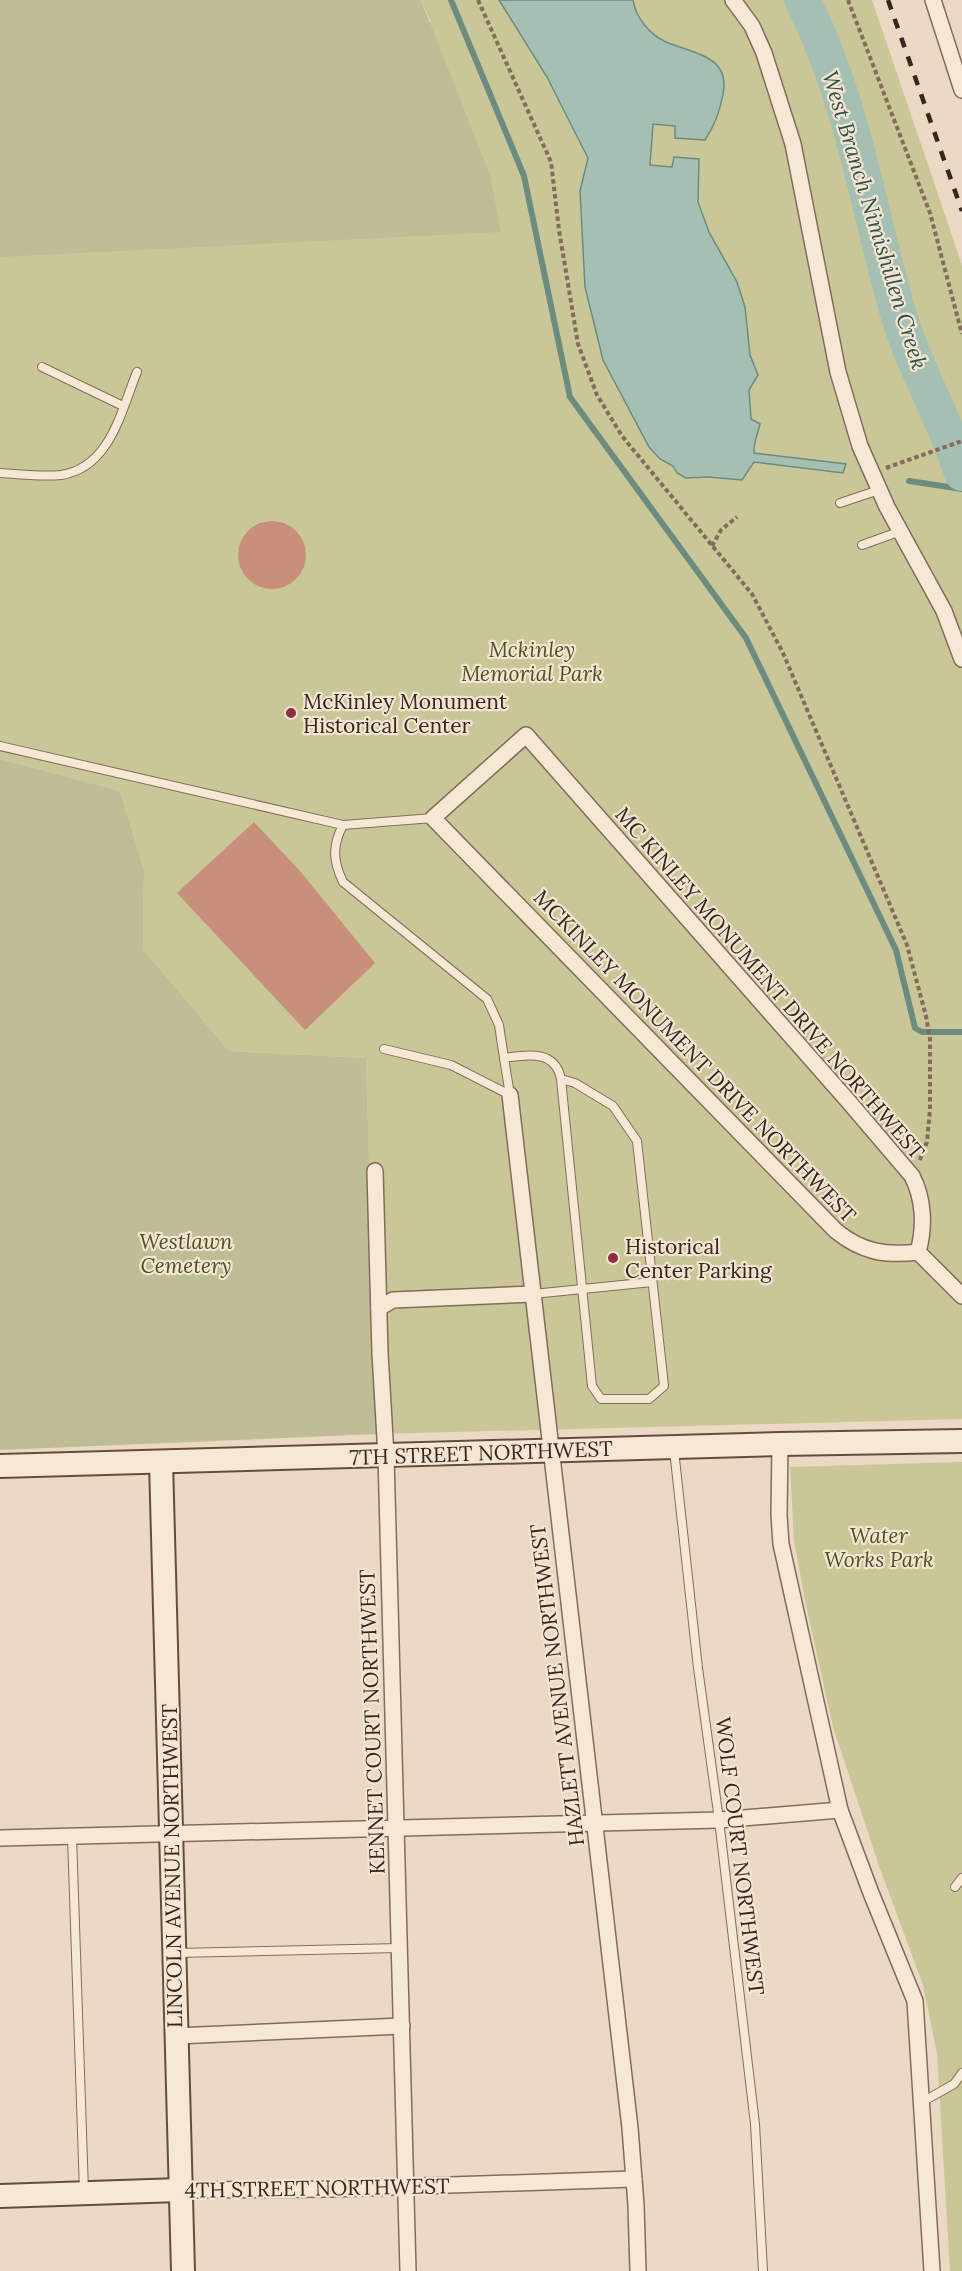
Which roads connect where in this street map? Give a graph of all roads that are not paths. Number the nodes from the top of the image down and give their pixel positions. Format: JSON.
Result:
{"nodes":[{"id":1,"x":733,"y":0,"type":"edge"},
{"id":2,"x":933,"y":0,"type":"edge"},
{"id":3,"x":962,"y":90,"type":"edge"},
{"id":4,"x":42,"y":366,"type":"dead end"},
{"id":5,"x":137,"y":372,"type":"dead end"},
{"id":6,"x":123,"y":406,"type":"junction"},
{"id":7,"x":0,"y":473,"type":"edge"},
{"id":8,"x":879,"y":490,"type":"junction"},
{"id":9,"x":840,"y":504,"type":"dead end"},
{"id":10,"x":900,"y":531,"type":"junction"},
{"id":11,"x":862,"y":545,"type":"dead end"},
{"id":12,"x":962,"y":659,"type":"edge"},
{"id":13,"x":0,"y":746,"type":"edge"},
{"id":14,"x":434,"y":818,"type":"junction"},
{"id":15,"x":343,"y":825,"type":"junction"},
{"id":16,"x":384,"y":1049,"type":"dead end"},
{"id":17,"x":504,"y":1058,"type":"junction"},
{"id":18,"x":561,"y":1079,"type":"junction"},
{"id":19,"x":510,"y":1095,"type":"junction"},
{"id":20,"x":375,"y":1172,"type":"dead end"},
{"id":21,"x":918,"y":1252,"type":"junction"},
{"id":22,"x":652,"y":1282,"type":"junction"},
{"id":23,"x":583,"y":1289,"type":"junction"},
{"id":24,"x":533,"y":1294,"type":"junction"},
{"id":25,"x":961,"y":1294,"type":"edge"},
{"id":26,"x":379,"y":1308,"type":"junction"},
{"id":27,"x":962,"y":1441,"type":"edge"},
{"id":28,"x":780,"y":1444,"type":"junction"},
{"id":29,"x":674,"y":1447,"type":"junction"},
{"id":30,"x":551,"y":1450,"type":"junction"},
{"id":31,"x":386,"y":1456,"type":"junction"},
{"id":32,"x":161,"y":1462,"type":"junction"},
{"id":33,"x":0,"y":1466,"type":"edge"},
{"id":34,"x":840,"y":1810,"type":"junction"},
{"id":35,"x":719,"y":1820,"type":"junction"},
{"id":36,"x":594,"y":1822,"type":"junction"},
{"id":37,"x":395,"y":1828,"type":"junction"},
{"id":38,"x":172,"y":1833,"type":"junction"},
{"id":39,"x":72,"y":1836,"type":"junction"},
{"id":40,"x":0,"y":1838,"type":"edge"},
{"id":41,"x":962,"y":1878,"type":"edge"},
{"id":42,"x":955,"y":1887,"type":"dead end"},
{"id":43,"x":399,"y":1948,"type":"junction"},
{"id":44,"x":174,"y":1953,"type":"junction"},
{"id":45,"x":402,"y":2026,"type":"junction"},
{"id":46,"x":176,"y":2036,"type":"junction"},
{"id":47,"x":962,"y":2073,"type":"edge"},
{"id":48,"x":922,"y":2102,"type":"junction"},
{"id":49,"x":634,"y":2179,"type":"junction"},
{"id":50,"x":407,"y":2186,"type":"junction"},
{"id":51,"x":180,"y":2190,"type":"junction"},
{"id":52,"x":84,"y":2194,"type":"junction"},
{"id":53,"x":0,"y":2196,"type":"edge"},
{"id":54,"x":183,"y":2271,"type":"edge"},
{"id":55,"x":408,"y":2271,"type":"edge"},
{"id":56,"x":638,"y":2271,"type":"edge"},
{"id":57,"x":763,"y":2271,"type":"edge"},
{"id":58,"x":932,"y":2271,"type":"edge"}],
"edges":[{"from":1,"to":8,"type":"street"},
{"from":2,"to":3,"type":"street"},
{"from":4,"to":6,"type":"lane"},
{"from":5,"to":6,"type":"lane"},
{"from":6,"to":7,"type":"lane"},
{"from":8,"to":9,"type":"lane"},
{"from":8,"to":10,"type":"street"},
{"from":10,"to":11,"type":"lane"},
{"from":10,"to":12,"type":"street"},
{"from":13,"to":15,"type":"lane"},
{"from":14,"to":15,"type":"lane"},
{"from":14,"to":21,"type":"street","name":"MCKINLEY MONUMENT DRIVE NORTHWEST"},
{"from":14,"to":21,"type":"street","name":"MC KINLEY MONUMENT DRIVE NORTHWEST"},
{"from":15,"to":17,"type":"lane"},
{"from":16,"to":19,"type":"lane"},
{"from":17,"to":18,"type":"lane"},
{"from":17,"to":19,"type":"lane"},
{"from":18,"to":22,"type":"lane"},
{"from":18,"to":23,"type":"lane"},
{"from":19,"to":24,"type":"street","name":"HAZLETT AVENUE NORTHWEST"},
{"from":20,"to":26,"type":"street","name":"KENNET COURT NORTHWEST"},
{"from":21,"to":25,"type":"street"},
{"from":22,"to":23,"type":"lane"},
{"from":22,"to":23,"type":"lane"},
{"from":23,"to":24,"type":"lane"},
{"from":24,"to":26,"type":"street"},
{"from":24,"to":30,"type":"street","name":"HAZLETT AVENUE NORTHWEST"},
{"from":26,"to":31,"type":"street","name":"KENNET COURT NORTHWEST"},
{"from":27,"to":28,"type":"street","name":"7TH STREET NORTHWEST"},
{"from":28,"to":29,"type":"street","name":"7TH STREET NORTHWEST"},
{"from":28,"to":34,"type":"street"},
{"from":29,"to":30,"type":"street","name":"7TH STREET NORTHWEST"},
{"from":29,"to":35,"type":"lane","name":"WOLF COURT NORTHWEST"},
{"from":30,"to":31,"type":"street","name":"7TH STREET NORTHWEST"},
{"from":30,"to":36,"type":"street","name":"HAZLETT AVENUE NORTHWEST"},
{"from":31,"to":32,"type":"street","name":"7TH STREET NORTHWEST"},
{"from":31,"to":37,"type":"street","name":"KENNET COURT NORTHWEST"},
{"from":32,"to":33,"type":"street","name":"7TH STREET NORTHWEST"},
{"from":32,"to":38,"type":"street","name":"LINCOLN AVENUE NORTHWEST"},
{"from":34,"to":35,"type":"street"},
{"from":34,"to":48,"type":"street"},
{"from":35,"to":36,"type":"street"},
{"from":35,"to":57,"type":"lane","name":"WOLF COURT NORTHWEST"},
{"from":36,"to":37,"type":"street"},
{"from":36,"to":49,"type":"street","name":"HAZLETT AVENUE NORTHWEST"},
{"from":37,"to":38,"type":"street"},
{"from":37,"to":43,"type":"street","name":"KENNET COURT NORTHWEST"},
{"from":38,"to":39,"type":"street"},
{"from":38,"to":44,"type":"street","name":"LINCOLN AVENUE NORTHWEST"},
{"from":39,"to":40,"type":"street"},
{"from":39,"to":52,"type":"lane"},
{"from":41,"to":42,"type":"lane"},
{"from":43,"to":44,"type":"lane"},
{"from":43,"to":45,"type":"street","name":"KENNET COURT NORTHWEST"},
{"from":44,"to":46,"type":"street","name":"LINCOLN AVENUE NORTHWEST"},
{"from":45,"to":46,"type":"street"},
{"from":45,"to":50,"type":"street","name":"KENNET COURT NORTHWEST"},
{"from":46,"to":51,"type":"street","name":"LINCOLN AVENUE NORTHWEST"},
{"from":47,"to":48,"type":"lane"},
{"from":48,"to":58,"type":"street"},
{"from":49,"to":50,"type":"street","name":"4TH STREET NORTHWEST"},
{"from":49,"to":56,"type":"street","name":"HAZLETT AVENUE NORTHWEST"},
{"from":50,"to":51,"type":"street","name":"4TH STREET NORTHWEST"},
{"from":50,"to":55,"type":"street","name":"KENNET COURT NORTHWEST"},
{"from":51,"to":52,"type":"street","name":"4TH STREET NORTHWEST"},
{"from":51,"to":54,"type":"street","name":"LINCOLN AVENUE NORTHWEST"},
{"from":52,"to":53,"type":"street","name":"4TH STREET NORTHWEST"}]}
